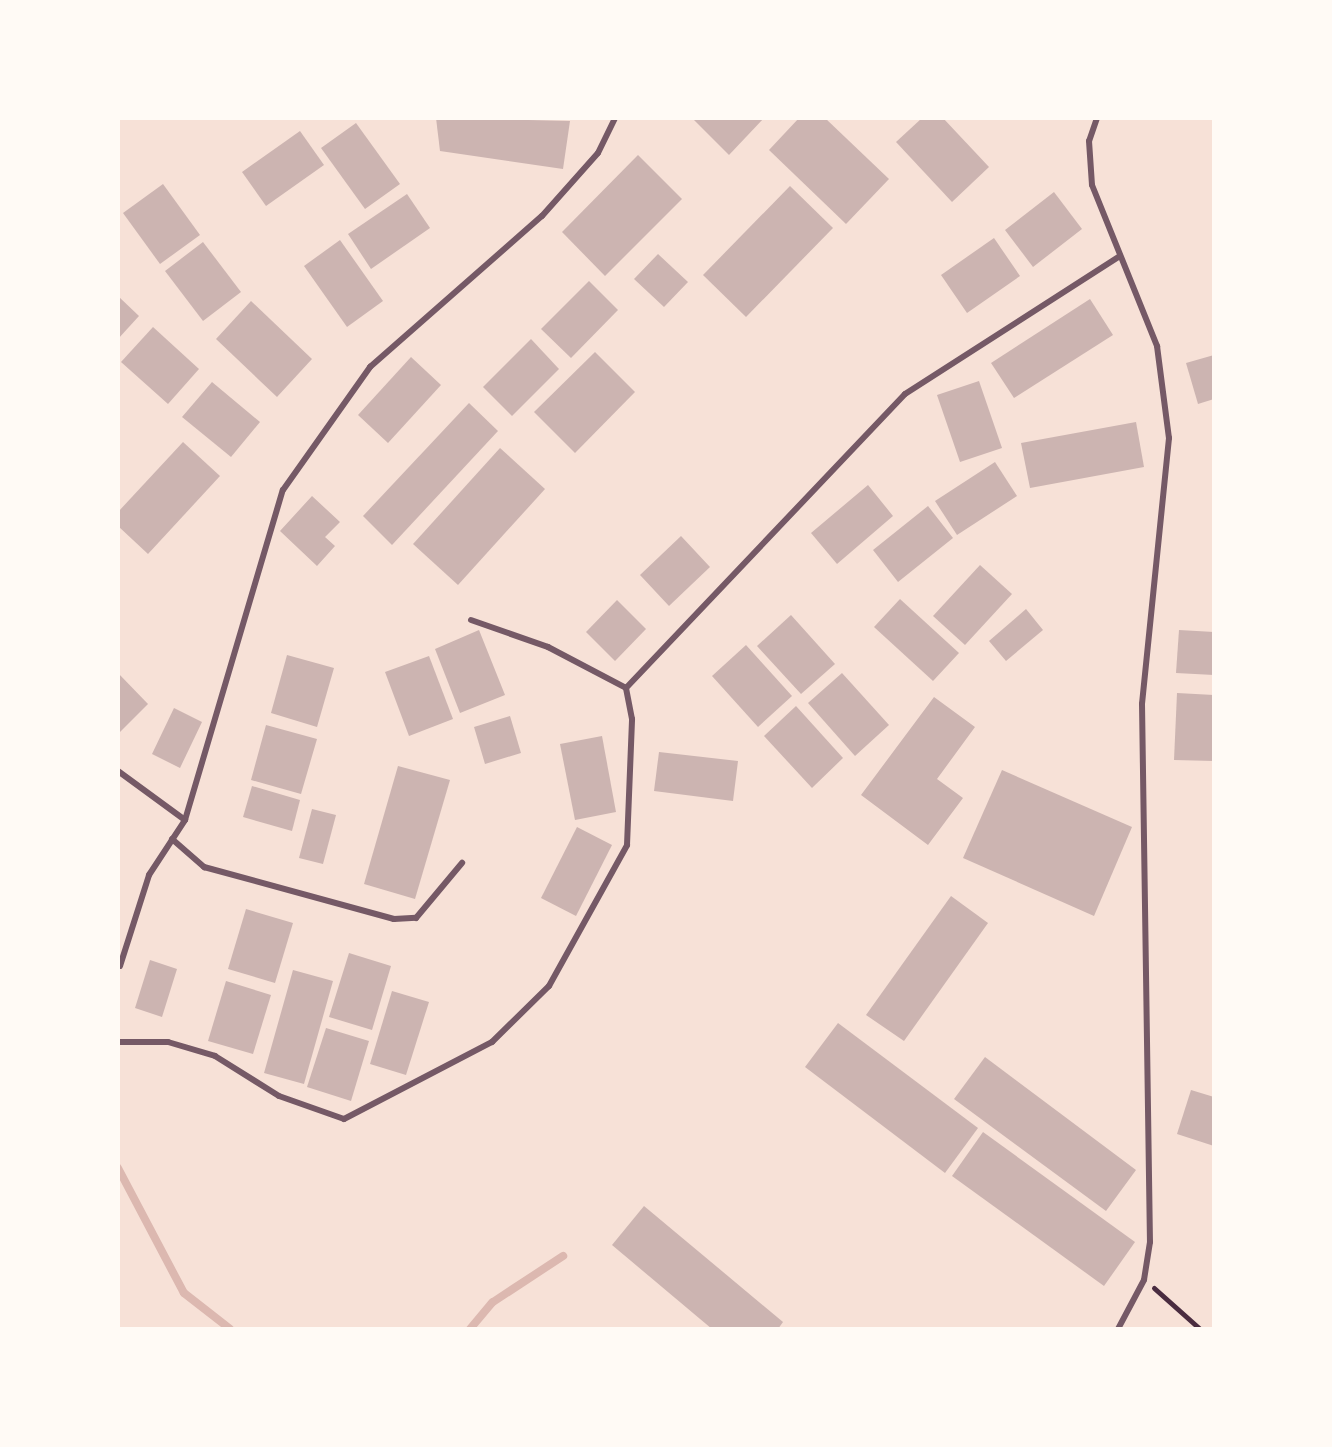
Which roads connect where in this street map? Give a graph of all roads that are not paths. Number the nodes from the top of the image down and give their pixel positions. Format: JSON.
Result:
{"nodes":[{"id":1,"x":615,"y":118,"type":"edge"},
{"id":2,"x":1097,"y":118,"type":"edge"},
{"id":3,"x":1120,"y":256,"type":"junction"},
{"id":4,"x":471,"y":620,"type":"dead end"},
{"id":5,"x":626,"y":688,"type":"junction"},
{"id":6,"x":118,"y":771,"type":"edge"},
{"id":7,"x":185,"y":820,"type":"junction"},
{"id":8,"x":172,"y":839,"type":"junction"},
{"id":9,"x":462,"y":863,"type":"dead end"},
{"id":10,"x":120,"y":966,"type":"edge"},
{"id":11,"x":118,"y":1042,"type":"edge"},
{"id":12,"x":1118,"y":1329,"type":"edge"}],
"edges":[{"from":1,"to":7,"type":"lane"},
{"from":2,"to":3,"type":"lane"},
{"from":3,"to":5,"type":"lane"},
{"from":3,"to":12,"type":"lane"},
{"from":4,"to":5,"type":"lane"},
{"from":5,"to":11,"type":"lane"},
{"from":6,"to":7,"type":"lane"},
{"from":7,"to":8,"type":"lane"},
{"from":8,"to":9,"type":"lane"},
{"from":8,"to":10,"type":"lane"}]}
